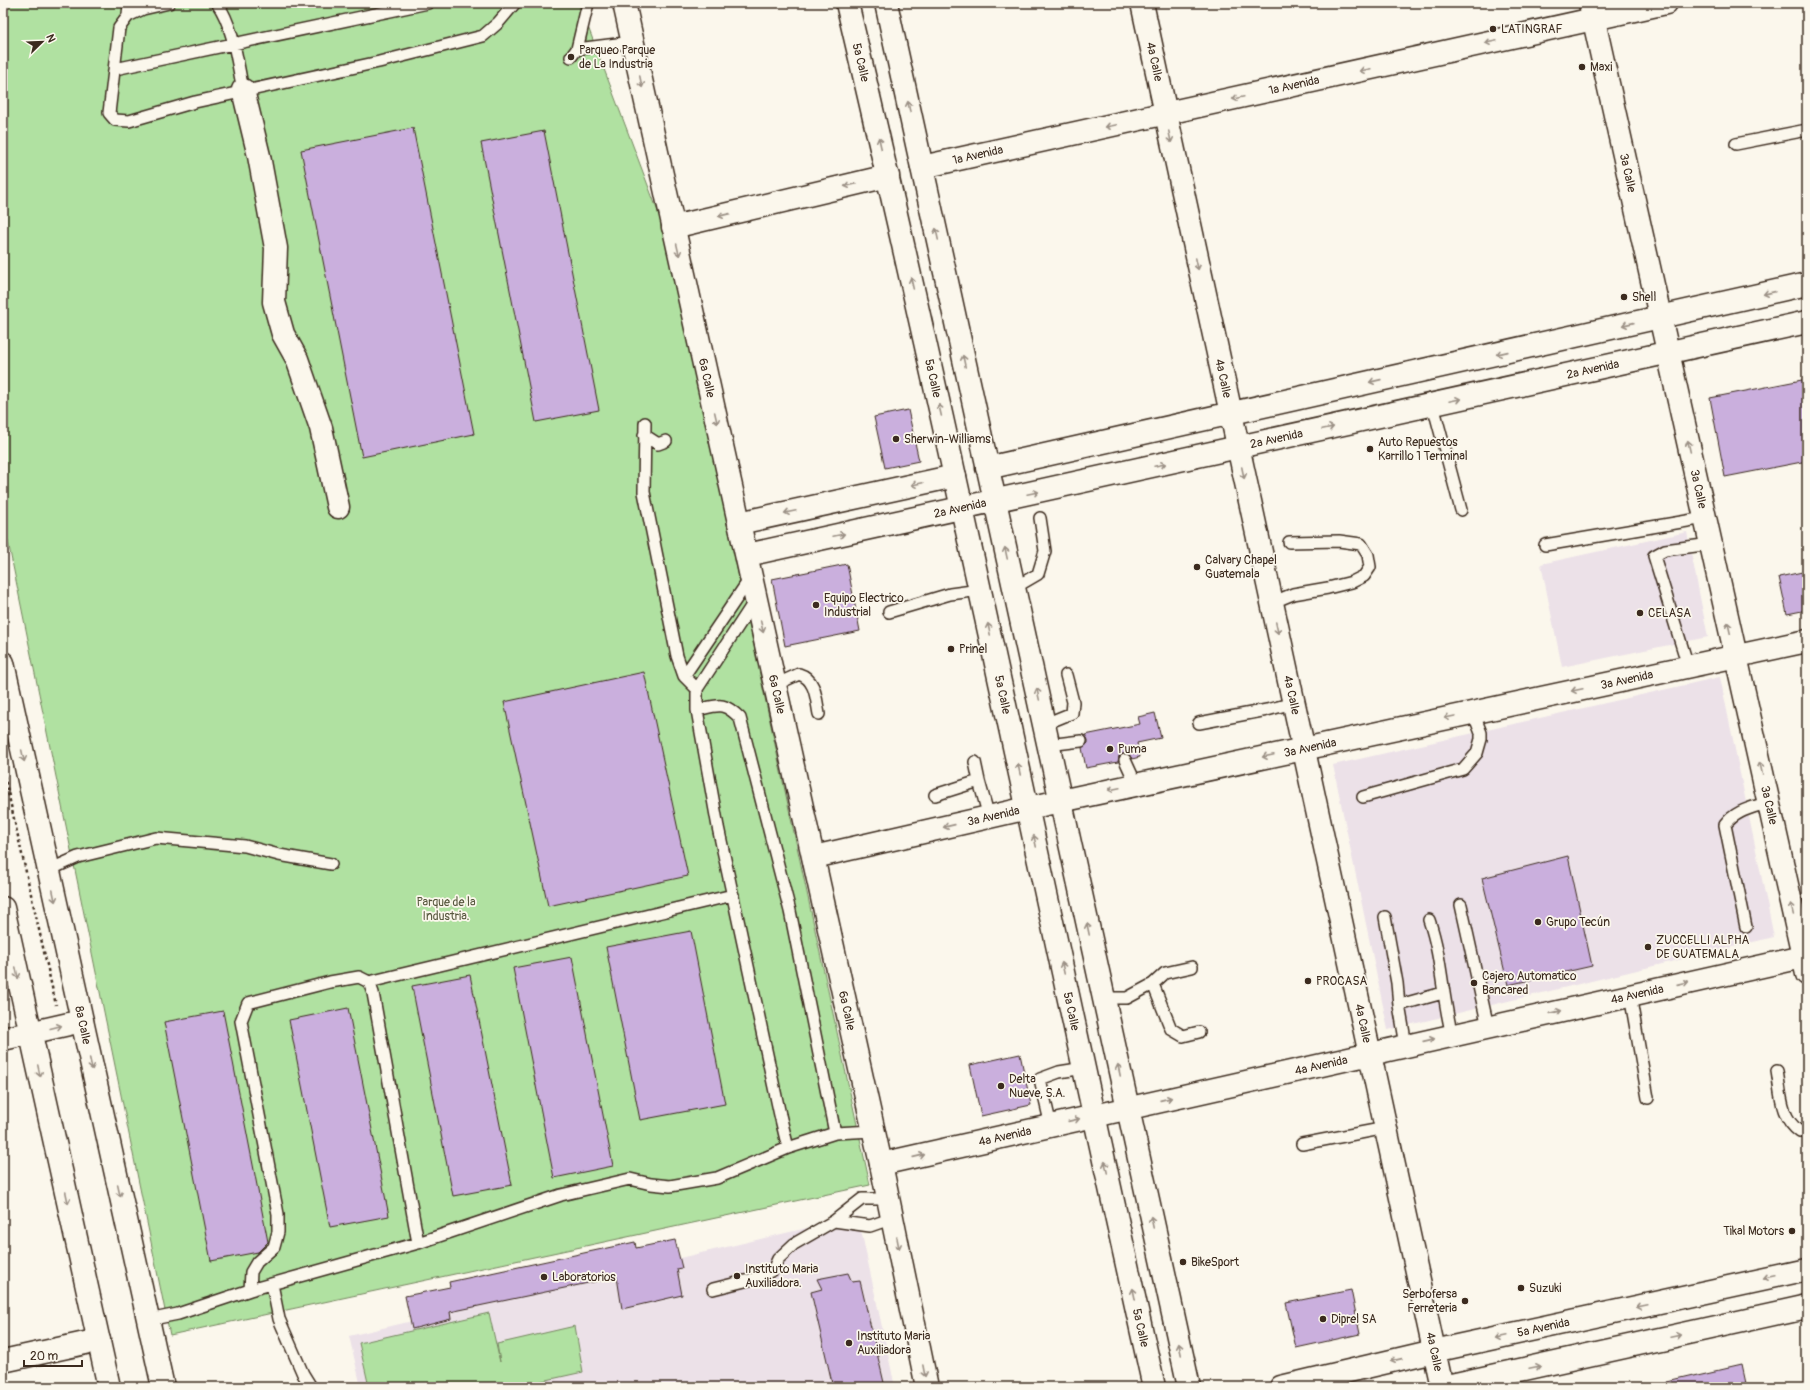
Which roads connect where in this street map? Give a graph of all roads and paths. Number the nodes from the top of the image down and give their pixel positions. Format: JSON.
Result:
{"nodes":[{"id":1,"x":129,"y":3,"type":"edge"},
{"id":2,"x":169,"y":3,"type":"edge"},
{"id":3,"x":217,"y":3,"type":"edge"},
{"id":4,"x":428,"y":3,"type":"edge"},
{"id":5,"x":515,"y":3,"type":"edge"},
{"id":6,"x":588,"y":3,"type":"edge"},
{"id":7,"x":624,"y":3,"type":"edge"},
{"id":8,"x":847,"y":3,"type":"edge"},
{"id":9,"x":886,"y":3,"type":"edge"},
{"id":10,"x":1142,"y":3,"type":"edge"},
{"id":11,"x":1666,"y":3,"type":"edge"},
{"id":12,"x":1592,"y":11,"type":"edge"},
{"id":13,"x":128,"y":16,"type":"junction"},
{"id":14,"x":633,"y":42,"type":"junction"},
{"id":15,"x":233,"y":43,"type":"junction"},
{"id":16,"x":115,"y":69,"type":"junction"},
{"id":17,"x":243,"y":90,"type":"junction"},
{"id":18,"x":1165,"y":114,"type":"junction"},
{"id":19,"x":1807,"y":130,"type":"edge"},
{"id":20,"x":1736,"y":144,"type":"dead end"},
{"id":21,"x":922,"y":167,"type":"junction"},
{"id":22,"x":888,"y":176,"type":"junction"},
{"id":23,"x":672,"y":227,"type":"junction"},
{"id":24,"x":1807,"y":284,"type":"edge"},
{"id":25,"x":1660,"y":317,"type":"junction"},
{"id":26,"x":1807,"y":322,"type":"edge"},
{"id":27,"x":1668,"y":353,"type":"junction"},
{"id":28,"x":1433,"y":405,"type":"junction"},
{"id":29,"x":1230,"y":414,"type":"junction"},
{"id":30,"x":645,"y":423,"type":"dead end"},
{"id":31,"x":644,"y":435,"type":"junction"},
{"id":32,"x":666,"y":442,"type":"dead end"},
{"id":33,"x":1237,"y":448,"type":"junction"},
{"id":34,"x":988,"y":468,"type":"junction"},
{"id":35,"x":955,"y":476,"type":"junction"},
{"id":36,"x":995,"y":501,"type":"junction"},
{"id":37,"x":338,"y":507,"type":"dead end"},
{"id":38,"x":962,"y":508,"type":"junction"},
{"id":39,"x":1461,"y":510,"type":"dead end"},
{"id":40,"x":1040,"y":518,"type":"dead end"},
{"id":41,"x":1705,"y":518,"type":"junction"},
{"id":42,"x":739,"y":523,"type":"junction"},
{"id":43,"x":1289,"y":542,"type":"dead end"},
{"id":44,"x":1711,"y":544,"type":"junction"},
{"id":45,"x":1545,"y":545,"type":"dead end"},
{"id":46,"x":746,"y":555,"type":"junction"},
{"id":47,"x":751,"y":576,"type":"junction"},
{"id":48,"x":1014,"y":588,"type":"junction"},
{"id":49,"x":980,"y":590,"type":"junction"},
{"id":50,"x":756,"y":598,"type":"junction"},
{"id":51,"x":1271,"y":603,"type":"junction"},
{"id":52,"x":889,"y":612,"type":"dead end"},
{"id":53,"x":1807,"y":641,"type":"edge"},
{"id":54,"x":1736,"y":656,"type":"junction"},
{"id":55,"x":3,"y":663,"type":"edge"},
{"id":56,"x":1688,"y":666,"type":"junction"},
{"id":57,"x":1066,"y":675,"type":"dead end"},
{"id":58,"x":684,"y":676,"type":"junction"},
{"id":59,"x":775,"y":685,"type":"junction"},
{"id":60,"x":697,"y":688,"type":"junction"},
{"id":61,"x":1293,"y":703,"type":"junction"},
{"id":62,"x":697,"y":710,"type":"junction"},
{"id":63,"x":1473,"y":712,"type":"junction"},
{"id":64,"x":819,"y":714,"type":"dead end"},
{"id":65,"x":9,"y":722,"type":"edge"},
{"id":66,"x":1199,"y":723,"type":"dead end"},
{"id":67,"x":1046,"y":734,"type":"junction"},
{"id":68,"x":1081,"y":741,"type":"dead end"},
{"id":69,"x":1303,"y":748,"type":"junction"},
{"id":70,"x":1125,"y":760,"type":"dead end"},
{"id":71,"x":976,"y":762,"type":"dead end"},
{"id":72,"x":979,"y":781,"type":"junction"},
{"id":73,"x":1136,"y":784,"type":"junction"},
{"id":74,"x":935,"y":795,"type":"dead end"},
{"id":75,"x":1363,"y":797,"type":"dead end"},
{"id":76,"x":1060,"y":800,"type":"junction"},
{"id":77,"x":1769,"y":802,"type":"junction"},
{"id":78,"x":1028,"y":808,"type":"junction"},
{"id":79,"x":989,"y":817,"type":"junction"},
{"id":80,"x":814,"y":857,"type":"junction"},
{"id":81,"x":331,"y":864,"type":"dead end"},
{"id":82,"x":49,"y":870,"type":"junction"},
{"id":83,"x":733,"y":895,"type":"junction"},
{"id":84,"x":1461,"y":905,"type":"dead end"},
{"id":85,"x":3,"y":908,"type":"edge"},
{"id":86,"x":1386,"y":917,"type":"dead end"},
{"id":87,"x":1429,"y":920,"type":"dead end"},
{"id":88,"x":1746,"y":928,"type":"dead end"},
{"id":89,"x":1806,"y":962,"type":"edge"},
{"id":90,"x":1192,"y":967,"type":"dead end"},
{"id":91,"x":369,"y":982,"type":"junction"},
{"id":92,"x":1153,"y":984,"type":"junction"},
{"id":93,"x":1442,"y":993,"type":"junction"},
{"id":94,"x":1630,"y":995,"type":"junction"},
{"id":95,"x":1103,"y":998,"type":"junction"},
{"id":96,"x":1399,"y":1005,"type":"junction"},
{"id":97,"x":82,"y":1021,"type":"junction"},
{"id":98,"x":1488,"y":1027,"type":"junction"},
{"id":99,"x":1200,"y":1032,"type":"dead end"},
{"id":100,"x":31,"y":1033,"type":"junction"},
{"id":101,"x":1452,"y":1035,"type":"junction"},
{"id":102,"x":3,"y":1039,"type":"edge"},
{"id":103,"x":1406,"y":1045,"type":"junction"},
{"id":104,"x":1369,"y":1054,"type":"junction"},
{"id":105,"x":1084,"y":1068,"type":"junction"},
{"id":106,"x":1777,"y":1071,"type":"dead end"},
{"id":107,"x":1648,"y":1098,"type":"dead end"},
{"id":108,"x":1128,"y":1108,"type":"junction"},
{"id":109,"x":1095,"y":1116,"type":"junction"},
{"id":110,"x":1051,"y":1126,"type":"junction"},
{"id":111,"x":1386,"y":1128,"type":"junction"},
{"id":112,"x":873,"y":1131,"type":"junction"},
{"id":113,"x":1807,"y":1131,"type":"edge"},
{"id":114,"x":835,"y":1133,"type":"junction"},
{"id":115,"x":1302,"y":1144,"type":"dead end"},
{"id":116,"x":788,"y":1148,"type":"junction"},
{"id":117,"x":882,"y":1164,"type":"junction"},
{"id":118,"x":891,"y":1208,"type":"junction"},
{"id":119,"x":834,"y":1221,"type":"junction"},
{"id":120,"x":418,"y":1243,"type":"junction"},
{"id":121,"x":1807,"y":1270,"type":"edge"},
{"id":122,"x":272,"y":1284,"type":"junction"},
{"id":123,"x":713,"y":1289,"type":"dead end"},
{"id":124,"x":250,"y":1290,"type":"junction"},
{"id":125,"x":1807,"y":1307,"type":"edge"},
{"id":126,"x":148,"y":1320,"type":"junction"},
{"id":127,"x":99,"y":1340,"type":"junction"},
{"id":128,"x":1434,"y":1352,"type":"junction"},
{"id":129,"x":3,"y":1361,"type":"edge"},
{"id":130,"x":109,"y":1387,"type":"edge"},
{"id":131,"x":163,"y":1387,"type":"edge"},
{"id":132,"x":311,"y":1387,"type":"edge"},
{"id":133,"x":927,"y":1387,"type":"edge"},
{"id":134,"x":1154,"y":1387,"type":"edge"},
{"id":135,"x":1188,"y":1387,"type":"edge"},
{"id":136,"x":1281,"y":1387,"type":"edge"},
{"id":137,"x":1442,"y":1387,"type":"edge"}],
"edges":[{"from":1,"to":13,"type":"lane"},
{"from":2,"to":13,"type":"lane"},
{"from":3,"to":15,"type":"lane"},
{"from":4,"to":15,"type":"lane"},
{"from":5,"to":17,"type":"lane"},
{"from":6,"to":14,"type":"lane"},
{"from":7,"to":14,"type":"street","name":"6a Calle"},
{"from":22,"to":8,"type":"street","name":"5a Calle","one_way":true},
{"from":21,"to":9,"type":"street","one_way":true},
{"from":10,"to":18,"type":"street","name":"4a Calle"},
{"from":11,"to":12,"type":"street","name":"1a Avenida"},
{"from":12,"to":18,"type":"street","name":"1a Avenida","one_way":true},
{"from":12,"to":25,"type":"street","name":"3a Calle"},
{"from":13,"to":16,"type":"lane"},
{"from":14,"to":23,"type":"street","name":"6a Calle","one_way":true},
{"from":15,"to":16,"type":"lane"},
{"from":15,"to":17,"type":"lane"},
{"from":16,"to":17,"type":"lane"},
{"from":17,"to":37,"type":"street"},
{"from":18,"to":21,"type":"street","name":"1a Avenida","one_way":true},
{"from":18,"to":29,"type":"street","name":"4a Calle","one_way":true},
{"from":19,"to":20,"type":"lane"},
{"from":34,"to":21,"type":"street","one_way":true},
{"from":22,"to":23,"type":"street","one_way":true},
{"from":35,"to":22,"type":"street","name":"5a Calle","one_way":true},
{"from":23,"to":42,"type":"street","name":"6a Calle","one_way":true},
{"from":24,"to":25,"type":"street","one_way":true},
{"from":25,"to":27,"type":"street","name":"3a Calle"},
{"from":25,"to":29,"type":"street","one_way":true},
{"from":26,"to":27,"type":"street","name":"2a Avenida"},
{"from":28,"to":27,"type":"street","name":"2a Avenida","one_way":true},
{"from":41,"to":27,"type":"street","name":"3a Calle","one_way":true},
{"from":33,"to":28,"type":"street","name":"2a Avenida","one_way":true},
{"from":28,"to":39,"type":"lane"},
{"from":29,"to":33,"type":"street","name":"4a Calle"},
{"from":29,"to":34,"type":"street"},
{"from":30,"to":31,"type":"lane"},
{"from":31,"to":32,"type":"lane"},
{"from":31,"to":58,"type":"lane"},
{"from":36,"to":33,"type":"street","name":"2a Avenida","one_way":true},
{"from":33,"to":51,"type":"street","name":"4a Calle","one_way":true},
{"from":34,"to":36,"type":"street"},
{"from":35,"to":38,"type":"street","name":"5a Calle"},
{"from":35,"to":42,"type":"street","one_way":true},
{"from":36,"to":38,"type":"street","name":"2a Avenida"},
{"from":48,"to":36,"type":"street","one_way":true},
{"from":46,"to":38,"type":"street","name":"2a Avenida","one_way":true},
{"from":38,"to":49,"type":"street","name":"5a Calle"},
{"from":40,"to":48,"type":"lane"},
{"from":41,"to":44,"type":"street","name":"3a Calle"},
{"from":41,"to":45,"type":"lane"},
{"from":42,"to":46,"type":"street","name":"6a Calle"},
{"from":43,"to":51,"type":"lane"},
{"from":54,"to":44,"type":"street","name":"3a Calle","one_way":true},
{"from":44,"to":56,"type":"lane"},
{"from":46,"to":47,"type":"street","name":"6a Calle"},
{"from":47,"to":50,"type":"street","name":"6a Calle"},
{"from":47,"to":58,"type":"lane"},
{"from":67,"to":48,"type":"street","one_way":true},
{"from":49,"to":52,"type":"lane"},
{"from":78,"to":49,"type":"street","name":"5a Calle","one_way":true},
{"from":50,"to":59,"type":"street","name":"6a Calle","one_way":true},
{"from":50,"to":60,"type":"lane"},
{"from":51,"to":61,"type":"street","name":"4a Calle","one_way":true},
{"from":53,"to":54,"type":"street","name":"3a Avenida"},
{"from":54,"to":56,"type":"street","name":"3a Avenida"},
{"from":77,"to":54,"type":"street","name":"3a Calle","one_way":true},
{"from":55,"to":65,"type":"street","name":"8a Calle"},
{"from":56,"to":63,"type":"street","name":"3a Avenida","one_way":true},
{"from":57,"to":67,"type":"lane"},
{"from":58,"to":60,"type":"lane"},
{"from":59,"to":64,"type":"lane"},
{"from":59,"to":80,"type":"street","name":"6a Calle"},
{"from":60,"to":62,"type":"lane"},
{"from":61,"to":66,"type":"lane"},
{"from":61,"to":69,"type":"street","name":"4a Calle"},
{"from":62,"to":83,"type":"lane"},
{"from":62,"to":114,"type":"lane"},
{"from":63,"to":69,"type":"street","name":"3a Avenida","one_way":true},
{"from":63,"to":75,"type":"lane"},
{"from":65,"to":82,"type":"street","name":"8a Calle","one_way":true},
{"from":67,"to":68,"type":"lane"},
{"from":67,"to":76,"type":"street"},
{"from":69,"to":73,"type":"street","name":"3a Avenida","one_way":true},
{"from":69,"to":104,"type":"street","name":"4a Calle"},
{"from":70,"to":73,"type":"lane"},
{"from":71,"to":72,"type":"lane"},
{"from":72,"to":74,"type":"lane"},
{"from":72,"to":79,"type":"lane"},
{"from":73,"to":76,"type":"street","name":"3a Avenida","one_way":true},
{"from":76,"to":78,"type":"street","name":"3a Avenida"},
{"from":95,"to":76,"type":"street","one_way":true},
{"from":77,"to":88,"type":"lane"},
{"from":89,"to":77,"type":"street","name":"3a Calle","one_way":true},
{"from":78,"to":79,"type":"street","name":"3a Avenida"},
{"from":105,"to":78,"type":"street","name":"5a Calle","one_way":true},
{"from":79,"to":80,"type":"street","name":"3a Avenida","one_way":true},
{"from":80,"to":112,"type":"street","name":"6a Calle"},
{"from":81,"to":82,"type":"lane"},
{"from":82,"to":97,"type":"street","name":"8a Calle","one_way":true},
{"from":83,"to":91,"type":"lane"},
{"from":83,"to":116,"type":"lane"},
{"from":84,"to":98,"type":"lane"},
{"from":85,"to":100,"type":"street","one_way":true},
{"from":86,"to":96,"type":"lane"},
{"from":87,"to":93,"type":"lane"},
{"from":94,"to":89,"type":"street","name":"4a Avenida","one_way":true},
{"from":90,"to":92,"type":"lane"},
{"from":91,"to":120,"type":"lane"},
{"from":91,"to":124,"type":"lane"},
{"from":92,"to":95,"type":"lane"},
{"from":92,"to":99,"type":"lane"},
{"from":93,"to":96,"type":"lane"},
{"from":93,"to":101,"type":"lane"},
{"from":98,"to":94,"type":"street","name":"4a Avenida","one_way":true},
{"from":94,"to":107,"type":"lane"},
{"from":108,"to":95,"type":"street","one_way":true},
{"from":96,"to":103,"type":"lane"},
{"from":100,"to":97,"type":"street","one_way":true},
{"from":97,"to":126,"type":"street","name":"8a Calle","one_way":true},
{"from":98,"to":101,"type":"street","name":"4a Avenida"},
{"from":100,"to":102,"type":"street"},
{"from":100,"to":127,"type":"street","one_way":true},
{"from":103,"to":101,"type":"street","name":"4a Avenida","one_way":true},
{"from":103,"to":104,"type":"street","name":"4a Avenida"},
{"from":108,"to":104,"type":"street","name":"4a Avenida","one_way":true},
{"from":104,"to":111,"type":"street","name":"4a Calle"},
{"from":105,"to":109,"type":"street","name":"5a Calle"},
{"from":105,"to":110,"type":"lane"},
{"from":106,"to":113,"type":"lane"},
{"from":108,"to":109,"type":"street","name":"4a Avenida"},
{"from":135,"to":108,"type":"street","one_way":true},
{"from":110,"to":109,"type":"street","name":"4a Avenida","one_way":true},
{"from":134,"to":109,"type":"street","name":"5a Calle","one_way":true},
{"from":117,"to":110,"type":"street","name":"4a Avenida","one_way":true},
{"from":111,"to":115,"type":"lane"},
{"from":111,"to":128,"type":"street","name":"4a Calle"},
{"from":112,"to":114,"type":"lane"},
{"from":112,"to":117,"type":"street","name":"6a Calle"},
{"from":114,"to":116,"type":"lane"},
{"from":116,"to":120,"type":"lane"},
{"from":117,"to":118,"type":"street","name":"6a Calle"},
{"from":118,"to":119,"type":"lane"},
{"from":118,"to":119,"type":"lane"},
{"from":118,"to":133,"type":"street","name":"6a Calle","one_way":true},
{"from":119,"to":123,"type":"lane"},
{"from":120,"to":122,"type":"lane"},
{"from":121,"to":128,"type":"street","name":"5a Avenida","one_way":true},
{"from":122,"to":124,"type":"lane"},
{"from":122,"to":132,"type":"lane"},
{"from":124,"to":126,"type":"lane"},
{"from":137,"to":125,"type":"street","one_way":true},
{"from":126,"to":131,"type":"street","name":"8a Calle"},
{"from":127,"to":129,"type":"street"},
{"from":127,"to":130,"type":"street"},
{"from":128,"to":136,"type":"street","name":"5a Avenida","one_way":true},
{"from":128,"to":137,"type":"street","name":"4a Calle"}]}
